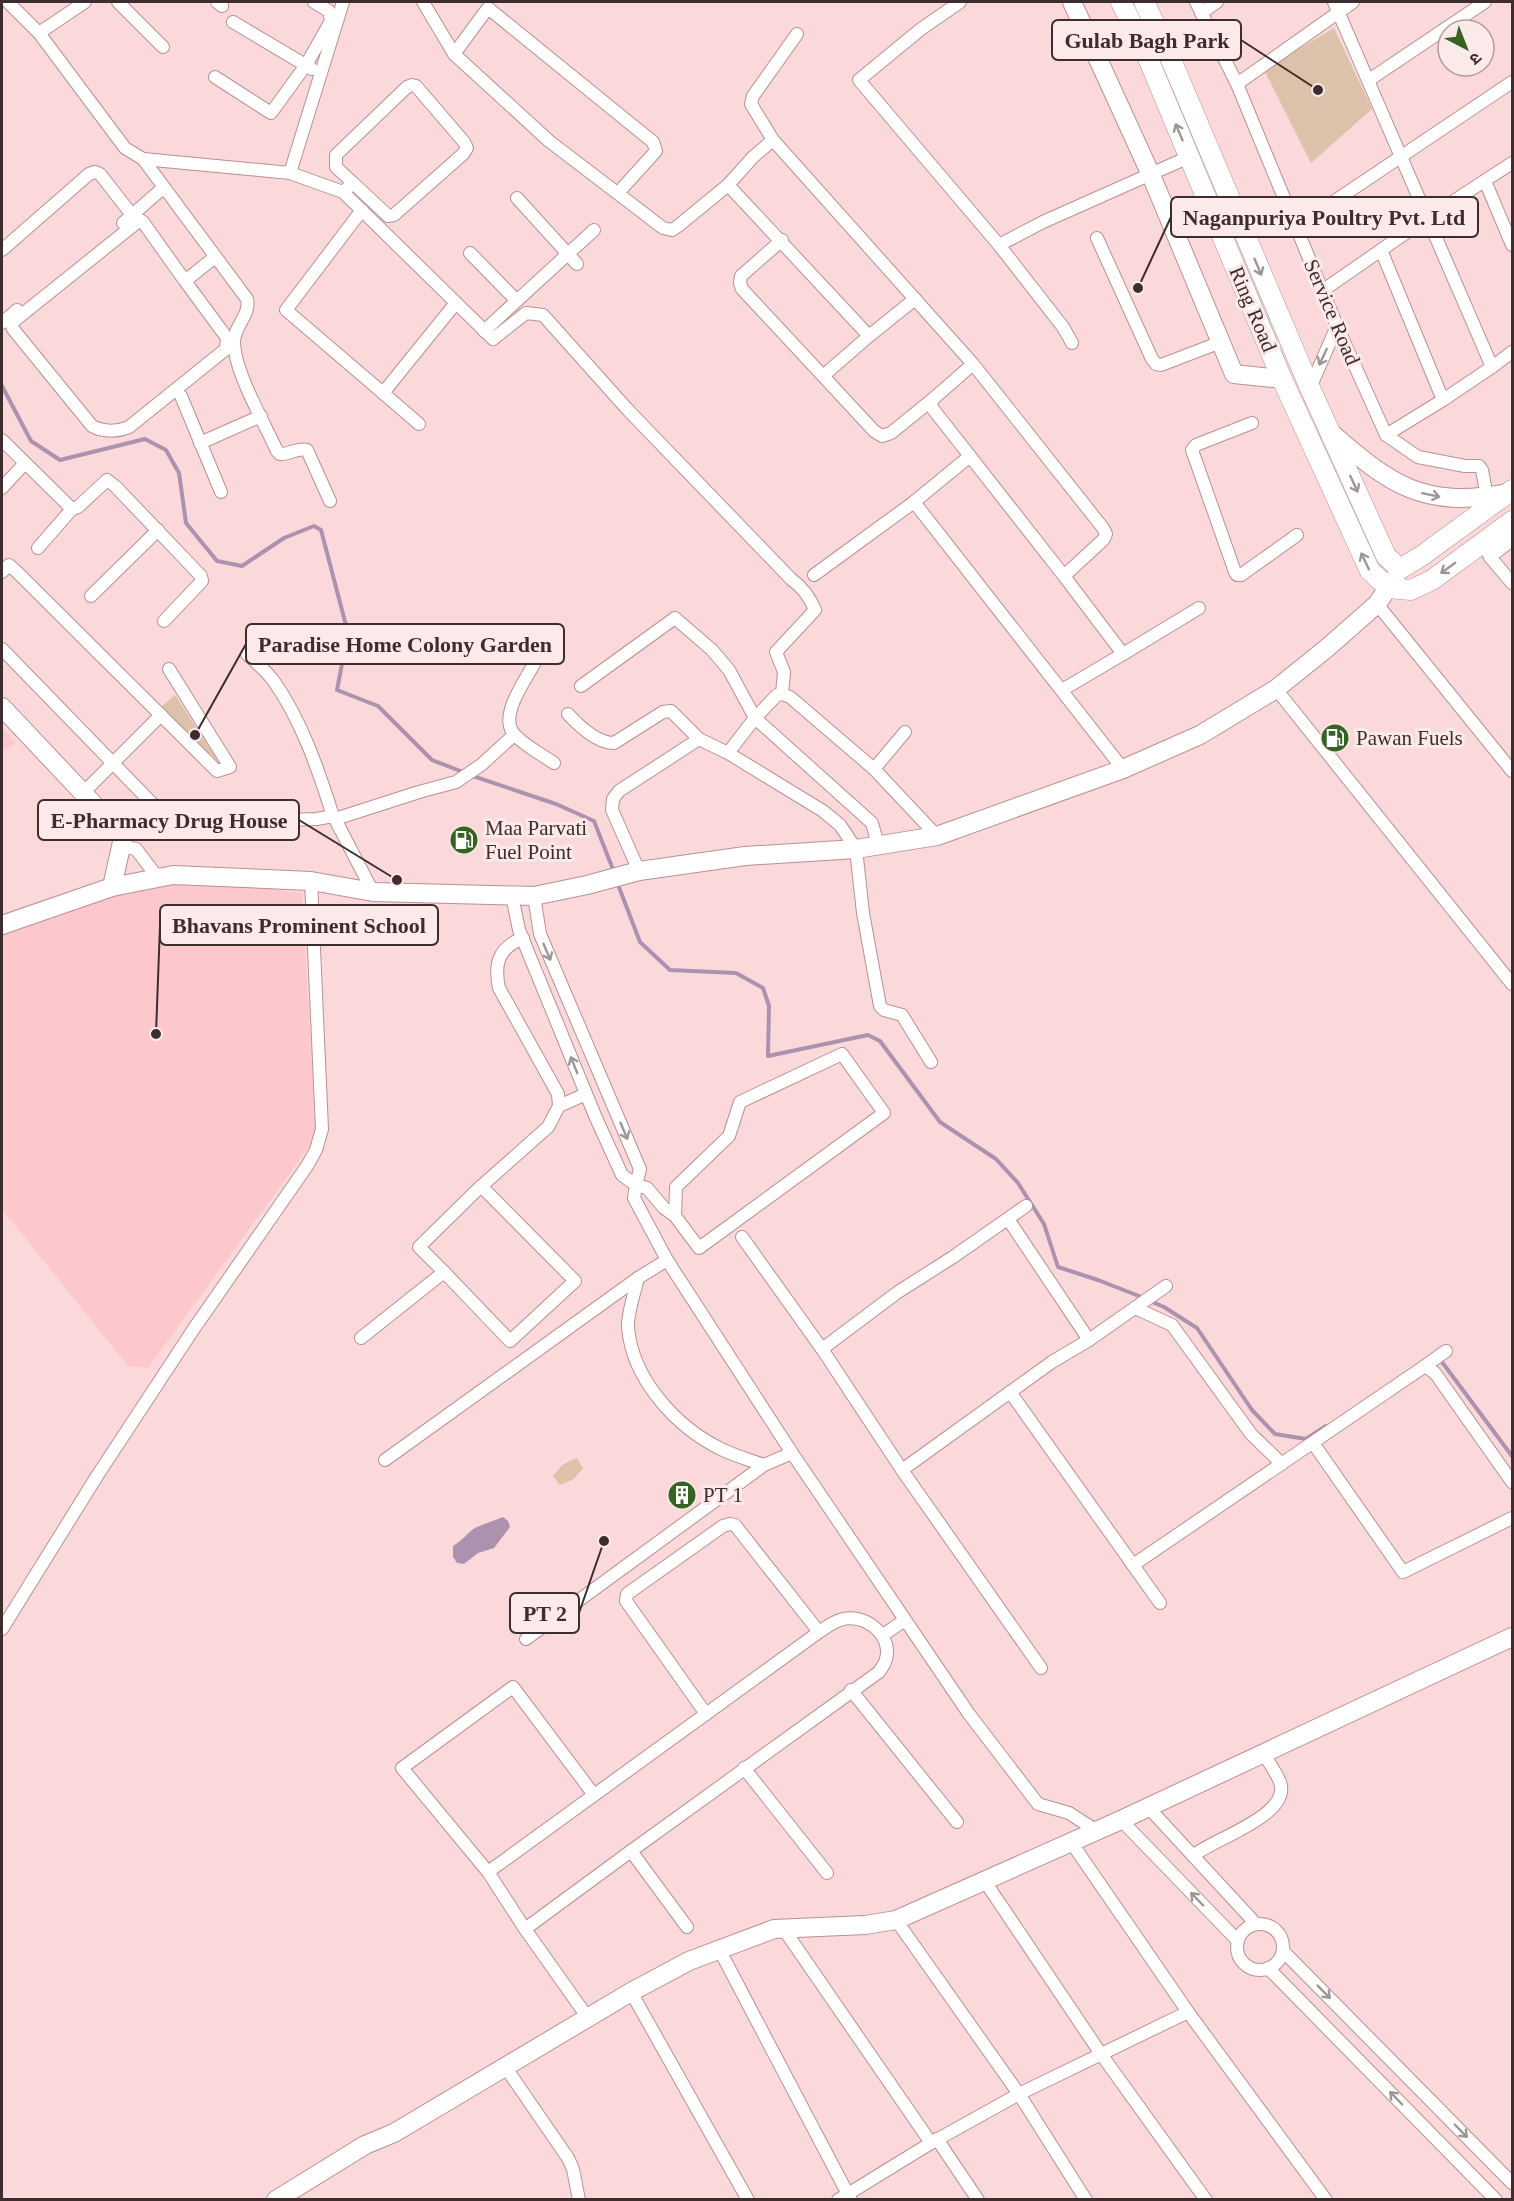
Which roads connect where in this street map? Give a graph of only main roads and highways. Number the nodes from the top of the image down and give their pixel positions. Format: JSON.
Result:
{"nodes":[{"id":1,"x":1121,"y":2,"type":"edge"},
{"id":2,"x":1144,"y":2,"type":"edge"},
{"id":3,"x":1511,"y":491,"type":"edge"},
{"id":4,"x":1512,"y":521,"type":"edge"}],
"edges":[{"from":4,"to":1,"type":"main road","name":"Ring Road","one_way":true},
{"from":2,"to":3,"type":"main road","name":"Ring Road","one_way":true}]}
